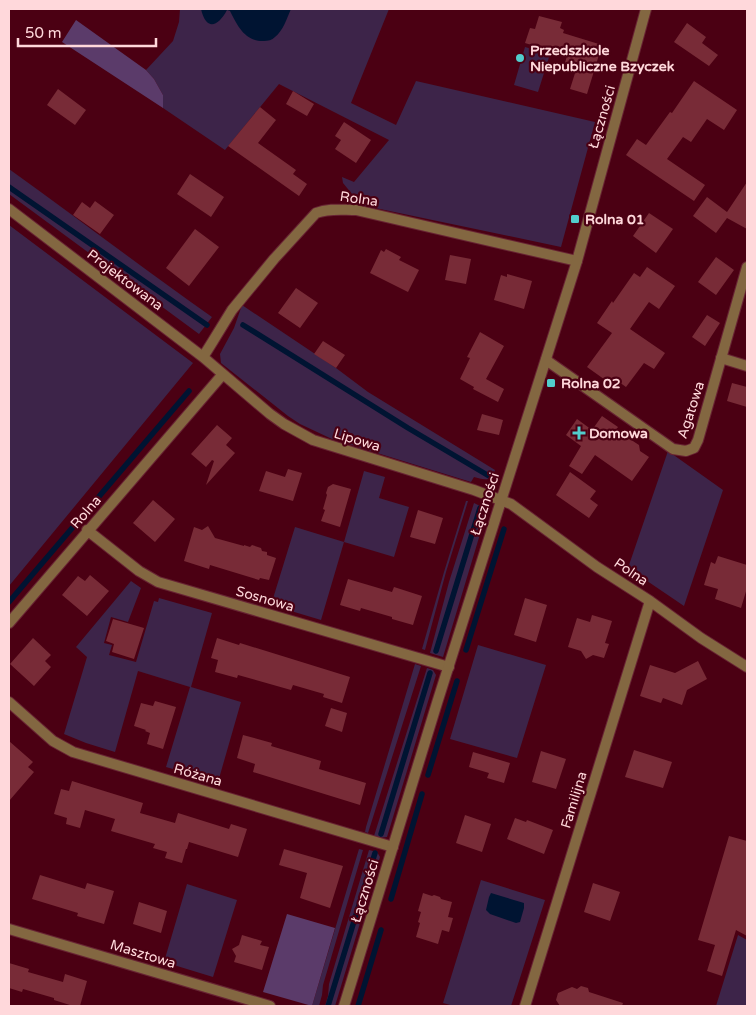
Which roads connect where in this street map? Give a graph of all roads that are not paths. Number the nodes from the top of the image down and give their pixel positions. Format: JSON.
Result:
{"nodes":[{"id":1,"x":646,"y":9,"type":"edge"},
{"id":2,"x":9,"y":209,"type":"edge"},
{"id":3,"x":576,"y":261,"type":"junction"},
{"id":4,"x":747,"y":268,"type":"edge"},
{"id":5,"x":203,"y":356,"type":"junction"},
{"id":6,"x":721,"y":358,"type":"junction"},
{"id":7,"x":546,"y":360,"type":"junction"},
{"id":8,"x":747,"y":366,"type":"edge"},
{"id":9,"x":223,"y":374,"type":"junction"},
{"id":10,"x":501,"y":499,"type":"junction"},
{"id":11,"x":87,"y":530,"type":"junction"},
{"id":12,"x":650,"y":601,"type":"junction"},
{"id":13,"x":9,"y":622,"type":"edge"},
{"id":14,"x":448,"y":666,"type":"junction"},
{"id":15,"x":747,"y":667,"type":"edge"},
{"id":16,"x":9,"y":702,"type":"edge"},
{"id":17,"x":393,"y":847,"type":"junction"},
{"id":18,"x":9,"y":929,"type":"edge"},
{"id":19,"x":270,"y":1006,"type":"edge"},
{"id":20,"x":344,"y":1006,"type":"edge"},
{"id":21,"x":525,"y":1006,"type":"edge"}],
"edges":[{"from":1,"to":3,"type":"street","name":"Łączności"},
{"from":2,"to":5,"type":"street","name":"Projektowana"},
{"from":3,"to":5,"type":"street","name":"Rolna"},
{"from":3,"to":7,"type":"street","name":"Łączności"},
{"from":4,"to":6,"type":"street","name":"Agatowa"},
{"from":5,"to":9,"type":"street","name":"Projektowana"},
{"from":6,"to":7,"type":"street","name":"Agatowa"},
{"from":6,"to":8,"type":"street"},
{"from":7,"to":10,"type":"street","name":"Łączności"},
{"from":9,"to":10,"type":"street","name":"Lipowa"},
{"from":9,"to":11,"type":"street","name":"Rolna"},
{"from":10,"to":12,"type":"street","name":"Polna"},
{"from":10,"to":14,"type":"street","name":"Łączności"},
{"from":11,"to":13,"type":"street","name":"Rolna"},
{"from":11,"to":14,"type":"street","name":"Sosnowa"},
{"from":12,"to":15,"type":"street","name":"Polna"},
{"from":12,"to":21,"type":"street","name":"Familijna"},
{"from":14,"to":17,"type":"street","name":"Łączności"},
{"from":16,"to":17,"type":"street","name":"Różana"},
{"from":17,"to":20,"type":"street","name":"Łączności"},
{"from":18,"to":19,"type":"street","name":"Masztowa"}]}
